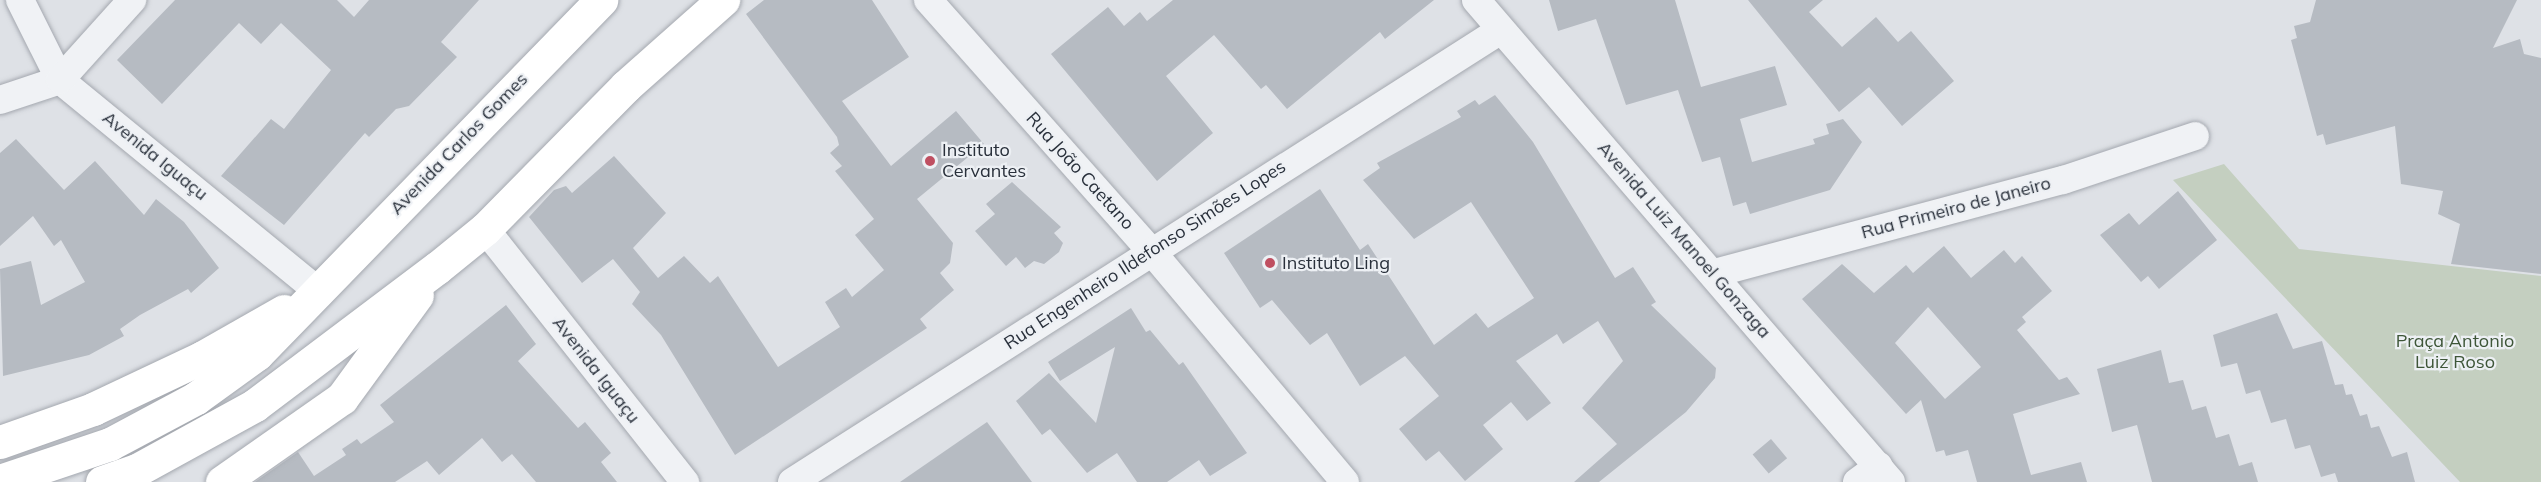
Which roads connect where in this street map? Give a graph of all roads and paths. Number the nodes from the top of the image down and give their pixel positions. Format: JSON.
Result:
{"nodes":[{"id":1,"x":20,"y":0,"type":"edge"},
{"id":2,"x":132,"y":0,"type":"edge"},
{"id":3,"x":601,"y":0,"type":"edge"},
{"id":4,"x":723,"y":0,"type":"edge"},
{"id":5,"x":928,"y":0,"type":"edge"},
{"id":6,"x":1476,"y":0,"type":"edge"},
{"id":7,"x":1499,"y":31,"type":"junction"},
{"id":8,"x":60,"y":80,"type":"junction"},
{"id":9,"x":0,"y":100,"type":"edge"},
{"id":10,"x":2195,"y":136,"type":"dead end"},
{"id":11,"x":485,"y":229,"type":"junction"},
{"id":12,"x":1152,"y":252,"type":"junction"},
{"id":13,"x":437,"y":268,"type":"junction"},
{"id":14,"x":1715,"y":273,"type":"junction"},
{"id":15,"x":318,"y":291,"type":"junction"},
{"id":16,"x":0,"y":442,"type":"edge"},
{"id":17,"x":1876,"y":477,"type":"edge"},
{"id":18,"x":0,"y":481,"type":"edge"},
{"id":19,"x":102,"y":482,"type":"edge"},
{"id":20,"x":222,"y":482,"type":"edge"},
{"id":21,"x":685,"y":482,"type":"edge"},
{"id":22,"x":792,"y":482,"type":"edge"},
{"id":23,"x":1345,"y":482,"type":"edge"}],
"edges":[{"from":1,"to":8,"type":"street","name":"Avenida Iguaçu"},
{"from":2,"to":8,"type":"street"},
{"from":3,"to":15,"type":"main road","name":"Avenida Carlos Gomes"},
{"from":4,"to":11,"type":"main road"},
{"from":5,"to":12,"type":"street","name":"Rua João Caetano"},
{"from":6,"to":7,"type":"street","name":"Avenida Luiz Manoel Gonzaga"},
{"from":7,"to":12,"type":"street","name":"Rua Engenheiro Ildefonso Simões Lopes"},
{"from":7,"to":14,"type":"street","name":"Avenida Luiz Manoel Gonzaga"},
{"from":8,"to":9,"type":"street"},
{"from":8,"to":15,"type":"street","name":"Avenida Iguaçu"},
{"from":10,"to":14,"type":"street","name":"Rua Primeiro de Janeiro"},
{"from":11,"to":13,"type":"main road"},
{"from":11,"to":21,"type":"street","name":"Avenida Iguaçu"},
{"from":12,"to":22,"type":"street","name":"Rua Engenheiro Ildefonso Simões Lopes"},
{"from":12,"to":23,"type":"street","name":"Rua João Caetano"},
{"from":13,"to":19,"type":"main road"},
{"from":13,"to":20,"type":"main road"},
{"from":14,"to":17,"type":"street","name":"Avenida Luiz Manoel Gonzaga"},
{"from":15,"to":16,"type":"main road","name":"Avenida Carlos Gomes"},
{"from":15,"to":18,"type":"main road","name":"Avenida Carlos Gomes"}]}
